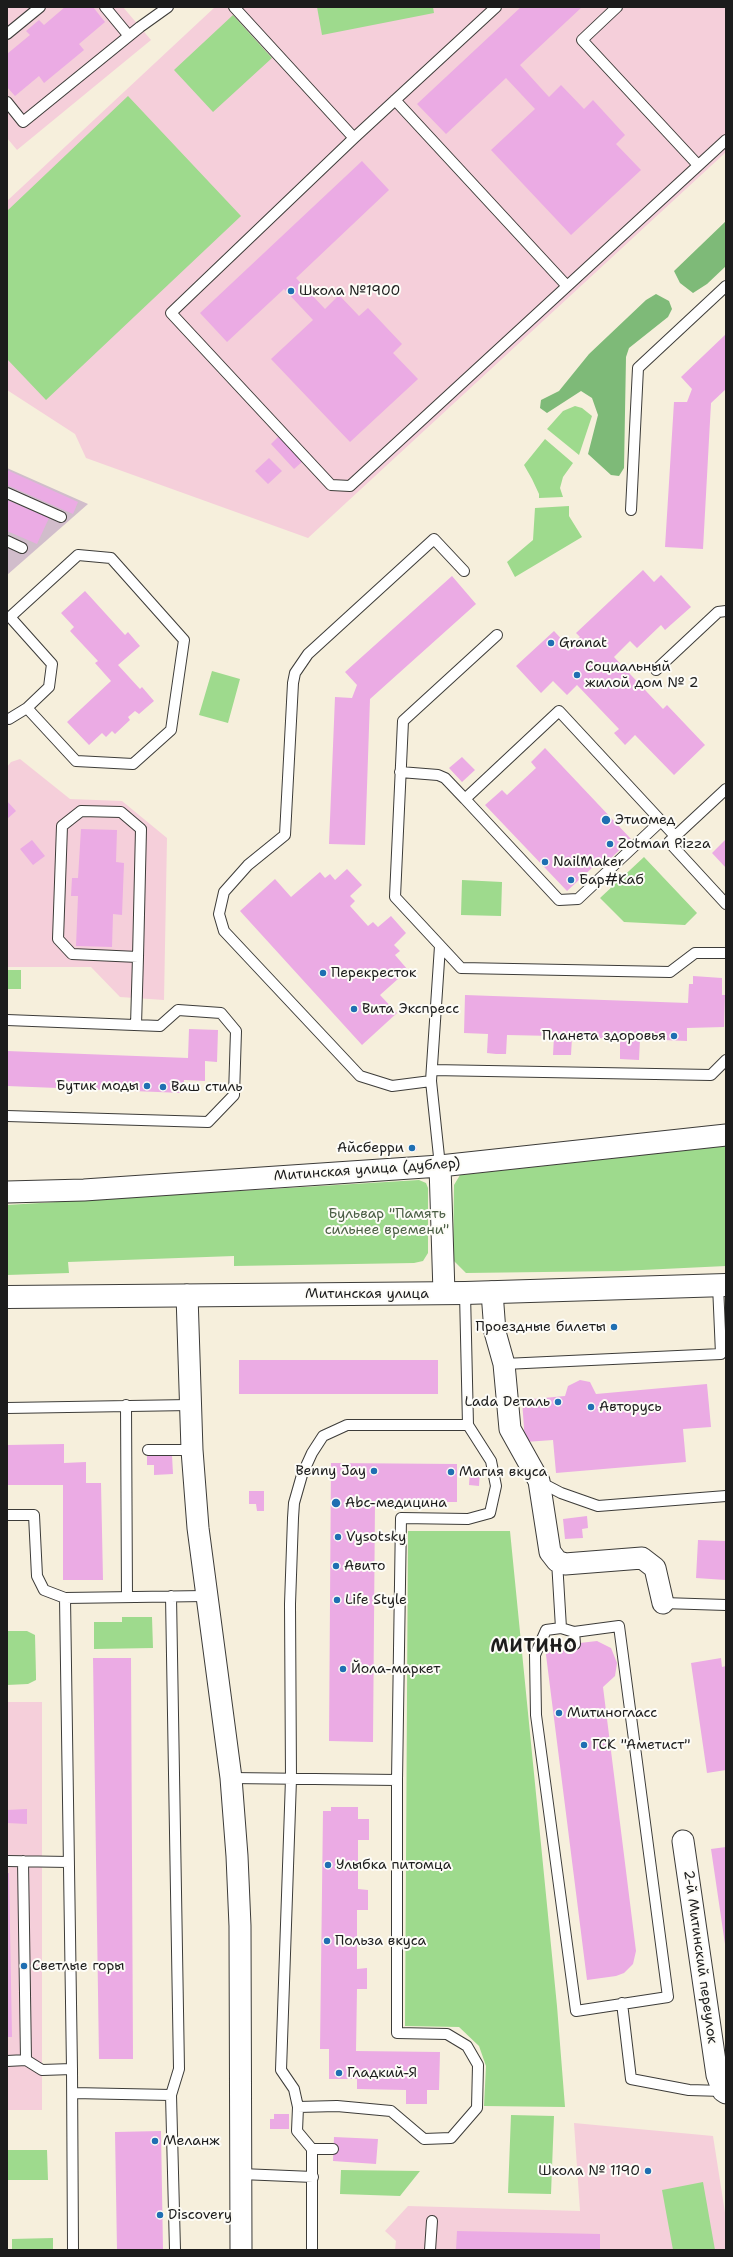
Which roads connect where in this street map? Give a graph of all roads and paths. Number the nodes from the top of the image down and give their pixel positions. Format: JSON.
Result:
{"nodes":[{"id":1,"x":40,"y":7,"type":"edge"},
{"id":2,"x":104,"y":7,"type":"edge"},
{"id":3,"x":168,"y":7,"type":"edge"},
{"id":4,"x":234,"y":7,"type":"edge"},
{"id":5,"x":496,"y":7,"type":"edge"},
{"id":6,"x":617,"y":7,"type":"edge"},
{"id":7,"x":7,"y":34,"type":"edge"},
{"id":8,"x":128,"y":36,"type":"junction"},
{"id":9,"x":394,"y":100,"type":"junction"},
{"id":10,"x":7,"y":102,"type":"edge"},
{"id":11,"x":354,"y":138,"type":"junction"},
{"id":12,"x":726,"y":140,"type":"edge"},
{"id":13,"x":698,"y":165,"type":"junction"},
{"id":14,"x":568,"y":286,"type":"junction"},
{"id":15,"x":726,"y":286,"type":"edge"},
{"id":16,"x":7,"y":493,"type":"edge"},
{"id":17,"x":631,"y":510,"type":"dead end"},
{"id":18,"x":61,"y":517,"type":"dead end"},
{"id":19,"x":7,"y":541,"type":"edge"},
{"id":20,"x":22,"y":548,"type":"dead end"},
{"id":21,"x":464,"y":571,"type":"dead end"},
{"id":22,"x":726,"y":611,"type":"edge"},
{"id":23,"x":8,"y":616,"type":"edge"},
{"id":24,"x":497,"y":635,"type":"dead end"},
{"id":25,"x":656,"y":670,"type":"dead end"},
{"id":26,"x":27,"y":708,"type":"junction"},
{"id":27,"x":8,"y":718,"type":"edge"},
{"id":28,"x":400,"y":772,"type":"junction"},
{"id":29,"x":726,"y":789,"type":"edge"},
{"id":30,"x":465,"y":799,"type":"junction"},
{"id":31,"x":661,"y":821,"type":"junction"},
{"id":32,"x":675,"y":836,"type":"junction"},
{"id":33,"x":726,"y":904,"type":"edge"},
{"id":34,"x":440,"y":946,"type":"junction"},
{"id":35,"x":726,"y":953,"type":"edge"},
{"id":36,"x":138,"y":957,"type":"junction"},
{"id":37,"x":7,"y":1020,"type":"edge"},
{"id":38,"x":136,"y":1025,"type":"junction"},
{"id":39,"x":726,"y":1060,"type":"edge"},
{"id":40,"x":432,"y":1070,"type":"junction"},
{"id":41,"x":431,"y":1081,"type":"junction"},
{"id":42,"x":7,"y":1116,"type":"edge"},
{"id":43,"x":726,"y":1135,"type":"edge"},
{"id":44,"x":440,"y":1166,"type":"junction"},
{"id":45,"x":7,"y":1192,"type":"edge"},
{"id":46,"x":722,"y":1285,"type":"edge"},
{"id":47,"x":492,"y":1292,"type":"junction"},
{"id":48,"x":454,"y":1293,"type":"junction"},
{"id":49,"x":187,"y":1295,"type":"junction"},
{"id":50,"x":7,"y":1297,"type":"edge"},
{"id":51,"x":504,"y":1364,"type":"junction"},
{"id":52,"x":190,"y":1405,"type":"junction"},
{"id":53,"x":126,"y":1406,"type":"junction"},
{"id":54,"x":7,"y":1408,"type":"edge"},
{"id":55,"x":468,"y":1425,"type":"junction"},
{"id":56,"x":148,"y":1450,"type":"dead end"},
{"id":57,"x":192,"y":1450,"type":"junction"},
{"id":58,"x":539,"y":1481,"type":"junction"},
{"id":59,"x":726,"y":1496,"type":"edge"},
{"id":60,"x":7,"y":1515,"type":"edge"},
{"id":61,"x":557,"y":1561,"type":"junction"},
{"id":62,"x":171,"y":1596,"type":"junction"},
{"id":63,"x":205,"y":1596,"type":"junction"},
{"id":64,"x":127,"y":1597,"type":"junction"},
{"id":65,"x":65,"y":1598,"type":"junction"},
{"id":66,"x":663,"y":1603,"type":"joint"},
{"id":67,"x":726,"y":1605,"type":"edge"},
{"id":68,"x":561,"y":1628,"type":"junction"},
{"id":69,"x":574,"y":1632,"type":"junction"},
{"id":70,"x":575,"y":1644,"type":"dead end"},
{"id":71,"x":231,"y":1778,"type":"junction"},
{"id":72,"x":291,"y":1779,"type":"junction"},
{"id":73,"x":397,"y":1780,"type":"junction"},
{"id":74,"x":683,"y":1842,"type":"dead end"},
{"id":75,"x":7,"y":1861,"type":"edge"},
{"id":76,"x":23,"y":1861,"type":"junction"},
{"id":77,"x":69,"y":1862,"type":"junction"},
{"id":78,"x":622,"y":2003,"type":"junction"},
{"id":79,"x":26,"y":2060,"type":"junction"},
{"id":80,"x":7,"y":2061,"type":"edge"},
{"id":81,"x":72,"y":2069,"type":"junction"},
{"id":82,"x":724,"y":2092,"type":"edge"},
{"id":83,"x":73,"y":2093,"type":"junction"},
{"id":84,"x":172,"y":2095,"type":"junction"},
{"id":85,"x":298,"y":2107,"type":"junction"},
{"id":86,"x":333,"y":2149,"type":"dead end"},
{"id":87,"x":312,"y":2150,"type":"junction"},
{"id":88,"x":242,"y":2174,"type":"junction"},
{"id":89,"x":312,"y":2177,"type":"junction"},
{"id":90,"x":432,"y":2221,"type":"dead end"},
{"id":91,"x":73,"y":2250,"type":"edge"},
{"id":92,"x":175,"y":2250,"type":"edge"},
{"id":93,"x":241,"y":2250,"type":"edge"},
{"id":94,"x":312,"y":2250,"type":"edge"},
{"id":95,"x":430,"y":2250,"type":"edge"}],
"edges":[{"from":1,"to":7,"type":"lane"},
{"from":2,"to":8,"type":"lane"},
{"from":3,"to":8,"type":"lane"},
{"from":4,"to":11,"type":"lane"},
{"from":5,"to":9,"type":"lane"},
{"from":6,"to":13,"type":"lane"},
{"from":8,"to":10,"type":"lane"},
{"from":9,"to":11,"type":"lane"},
{"from":9,"to":14,"type":"lane"},
{"from":11,"to":14,"type":"lane"},
{"from":12,"to":13,"type":"lane"},
{"from":13,"to":14,"type":"lane"},
{"from":15,"to":17,"type":"lane"},
{"from":16,"to":18,"type":"lane"},
{"from":19,"to":20,"type":"lane"},
{"from":21,"to":41,"type":"lane"},
{"from":22,"to":25,"type":"lane"},
{"from":23,"to":26,"type":"lane"},
{"from":23,"to":26,"type":"lane"},
{"from":24,"to":28,"type":"lane"},
{"from":26,"to":27,"type":"lane"},
{"from":28,"to":30,"type":"lane"},
{"from":28,"to":34,"type":"lane"},
{"from":29,"to":32,"type":"lane"},
{"from":30,"to":31,"type":"lane"},
{"from":30,"to":31,"type":"lane"},
{"from":31,"to":32,"type":"lane"},
{"from":32,"to":33,"type":"lane"},
{"from":34,"to":35,"type":"lane"},
{"from":34,"to":40,"type":"lane"},
{"from":36,"to":36,"type":"lane"},
{"from":36,"to":38,"type":"lane"},
{"from":37,"to":38,"type":"lane"},
{"from":38,"to":42,"type":"lane"},
{"from":39,"to":40,"type":"lane"},
{"from":40,"to":41,"type":"lane"},
{"from":41,"to":44,"type":"lane"},
{"from":43,"to":44,"type":"street","name":"Митинская улица (дублер)"},
{"from":44,"to":45,"type":"street","name":"Митинская улица (дублер)"},
{"from":44,"to":48,"type":"street"},
{"from":46,"to":47,"type":"main road","name":"Митинская улица"},
{"from":46,"to":51,"type":"lane"},
{"from":47,"to":48,"type":"main road","name":"Митинская улица"},
{"from":47,"to":51,"type":"street"},
{"from":48,"to":49,"type":"main road","name":"Митинская улица"},
{"from":48,"to":55,"type":"lane"},
{"from":49,"to":50,"type":"main road","name":"Митинская улица"},
{"from":49,"to":52,"type":"street"},
{"from":51,"to":58,"type":"street"},
{"from":52,"to":53,"type":"lane"},
{"from":52,"to":57,"type":"street"},
{"from":53,"to":54,"type":"lane"},
{"from":53,"to":64,"type":"lane"},
{"from":55,"to":72,"type":"lane"},
{"from":55,"to":73,"type":"lane"},
{"from":56,"to":57,"type":"lane"},
{"from":57,"to":63,"type":"street"},
{"from":58,"to":59,"type":"lane"},
{"from":58,"to":61,"type":"street"},
{"from":60,"to":65,"type":"lane"},
{"from":61,"to":66,"type":"street"},
{"from":61,"to":68,"type":"lane"},
{"from":62,"to":63,"type":"lane"},
{"from":62,"to":64,"type":"lane"},
{"from":62,"to":84,"type":"lane"},
{"from":63,"to":71,"type":"street"},
{"from":64,"to":65,"type":"lane"},
{"from":65,"to":77,"type":"lane"},
{"from":66,"to":67,"type":"lane"},
{"from":68,"to":69,"type":"lane"},
{"from":68,"to":78,"type":"lane"},
{"from":69,"to":70,"type":"lane"},
{"from":69,"to":78,"type":"lane"},
{"from":71,"to":72,"type":"lane"},
{"from":71,"to":88,"type":"street"},
{"from":72,"to":73,"type":"lane"},
{"from":72,"to":85,"type":"lane"},
{"from":73,"to":85,"type":"lane"},
{"from":74,"to":82,"type":"street","name":"2-й Митинский переулок"},
{"from":75,"to":76,"type":"lane"},
{"from":76,"to":77,"type":"lane"},
{"from":76,"to":79,"type":"lane"},
{"from":77,"to":81,"type":"lane"},
{"from":78,"to":82,"type":"lane"},
{"from":79,"to":80,"type":"lane"},
{"from":79,"to":81,"type":"lane"},
{"from":81,"to":83,"type":"lane"},
{"from":83,"to":84,"type":"lane"},
{"from":83,"to":91,"type":"lane"},
{"from":84,"to":92,"type":"lane"},
{"from":85,"to":87,"type":"lane"},
{"from":86,"to":87,"type":"lane"},
{"from":87,"to":89,"type":"lane"},
{"from":88,"to":89,"type":"lane"},
{"from":88,"to":93,"type":"street"},
{"from":89,"to":94,"type":"lane"},
{"from":90,"to":95,"type":"lane"}]}
